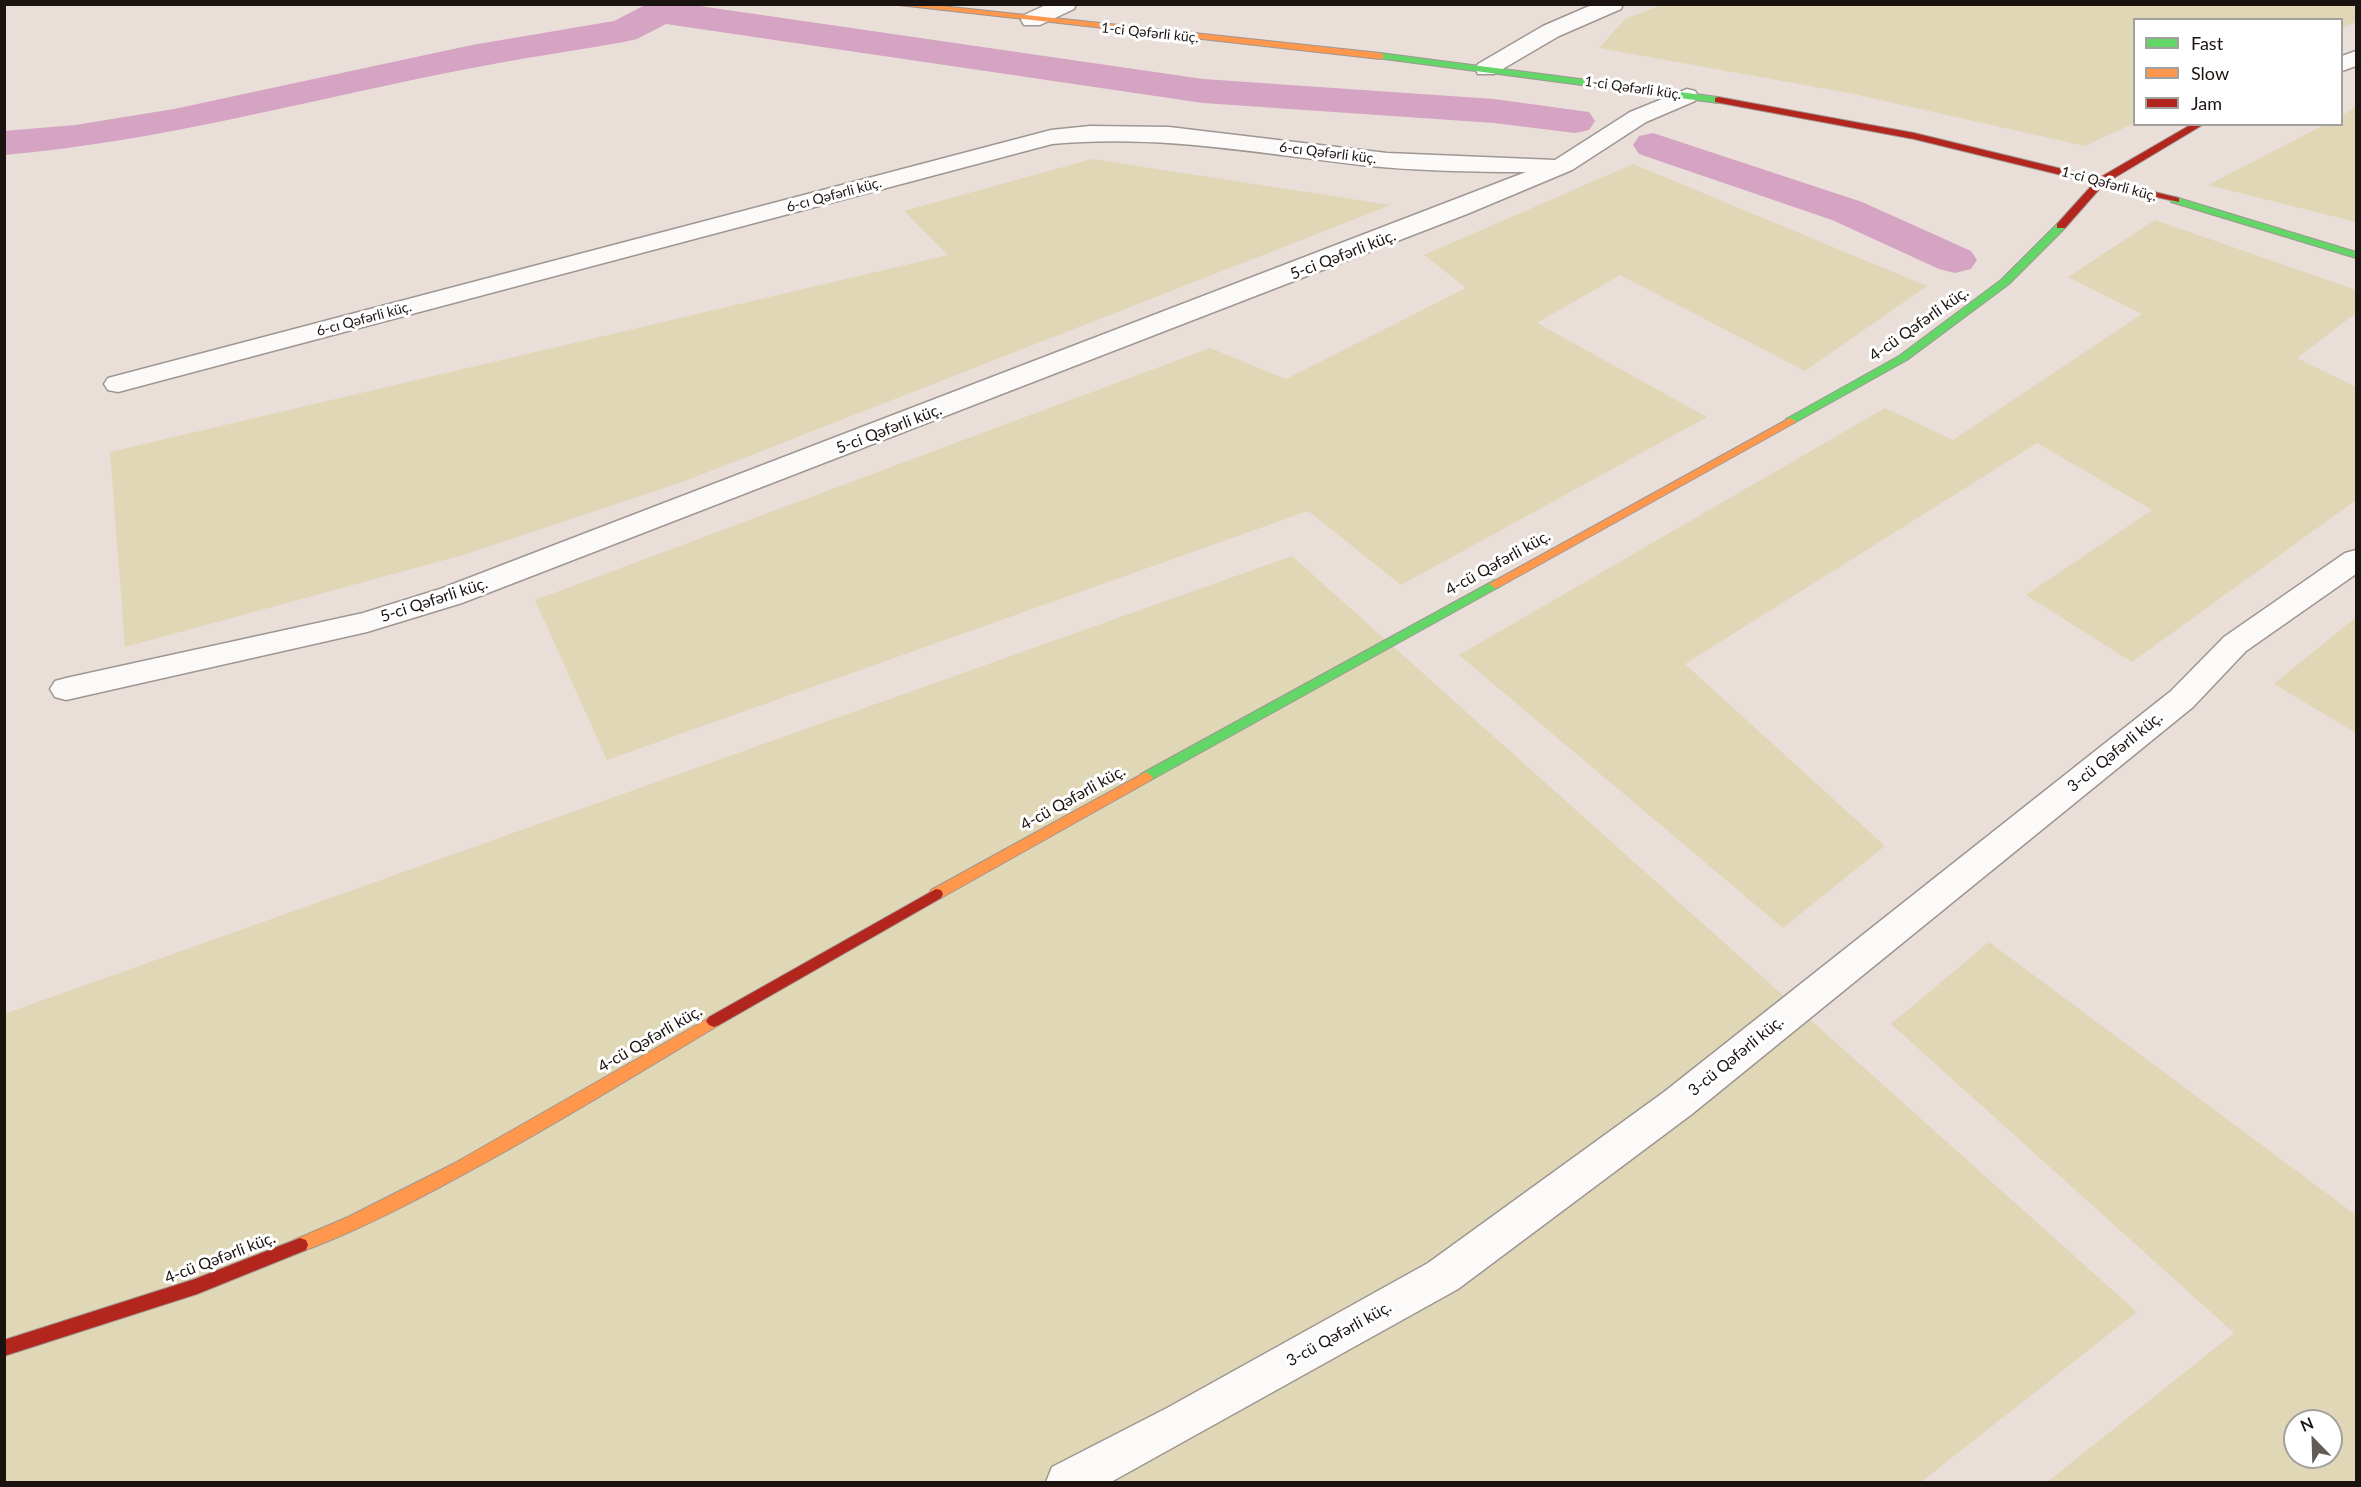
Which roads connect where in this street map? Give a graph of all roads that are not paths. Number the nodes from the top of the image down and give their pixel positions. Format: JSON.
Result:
{"nodes":[{"id":1,"x":894,"y":4,"type":"edge"},
{"id":2,"x":1066,"y":4,"type":"edge"},
{"id":3,"x":1612,"y":4,"type":"edge"},
{"id":4,"x":1032,"y":20,"type":"junction"},
{"id":5,"x":1486,"y":69,"type":"junction"},
{"id":6,"x":1687,"y":96,"type":"junction"},
{"id":7,"x":2197,"y":126,"type":"edge"},
{"id":8,"x":1564,"y":165,"type":"junction"},
{"id":9,"x":2101,"y":181,"type":"junction"},
{"id":10,"x":2356,"y":255,"type":"edge"},
{"id":11,"x":118,"y":384,"type":"dead end"},
{"id":12,"x":2356,"y":560,"type":"edge"},
{"id":13,"x":66,"y":689,"type":"dead end"},
{"id":14,"x":4,"y":1348,"type":"edge"},
{"id":15,"x":1068,"y":1482,"type":"edge"}],
"edges":[{"from":1,"to":4,"type":"street","name":"1-ci Qəfərli küç."},
{"from":2,"to":4,"type":"street"},
{"from":3,"to":5,"type":"street"},
{"from":4,"to":5,"type":"street","name":"1-ci Qəfərli küç."},
{"from":5,"to":6,"type":"street","name":"1-ci Qəfərli küç."},
{"from":6,"to":8,"type":"street","name":"5-ci Qəfərli küç."},
{"from":6,"to":9,"type":"street","name":"1-ci Qəfərli küç."},
{"from":7,"to":9,"type":"street","name":"4-cü Qəfərli küç."},
{"from":8,"to":11,"type":"street","name":"6-cı Qəfərli küç."},
{"from":8,"to":13,"type":"street","name":"5-ci Qəfərli küç."},
{"from":9,"to":10,"type":"street","name":"1-ci Qəfərli küç."},
{"from":9,"to":14,"type":"street","name":"4-cü Qəfərli küç."},
{"from":12,"to":15,"type":"street","name":"3-cü Qəfərli küç."}]}
